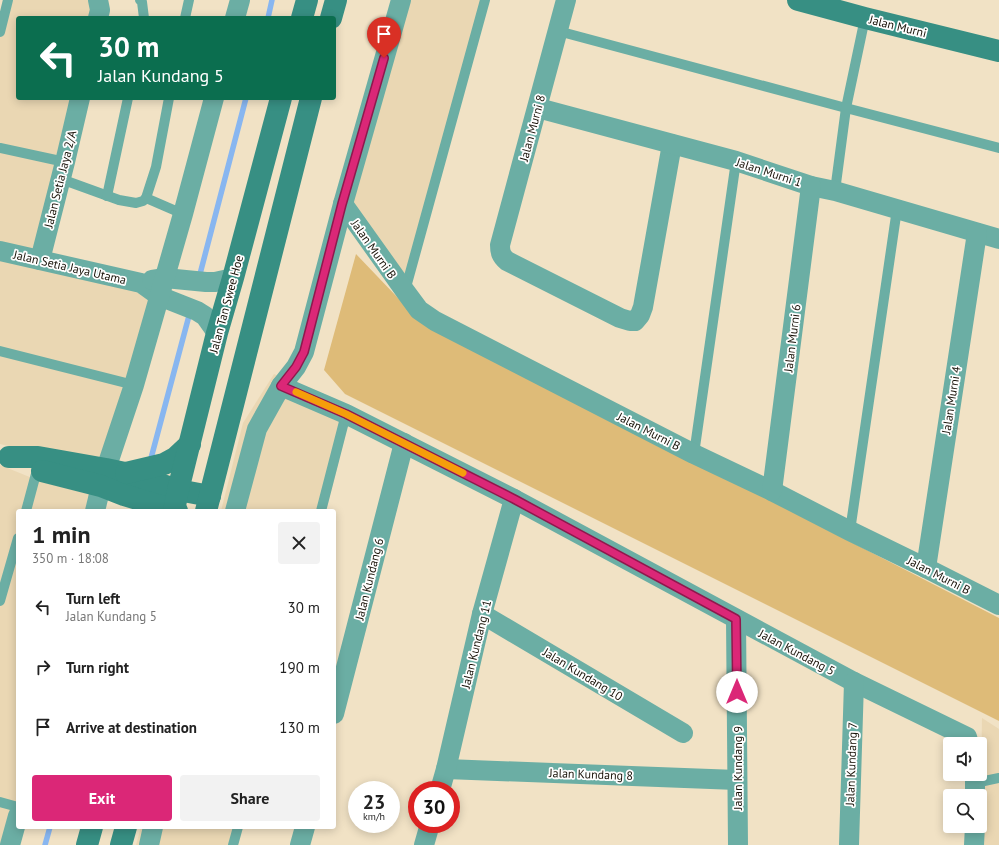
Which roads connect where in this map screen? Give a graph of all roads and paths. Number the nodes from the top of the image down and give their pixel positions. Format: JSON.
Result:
{"nodes":[{"id":1,"x":8,"y":0,"type":"edge"},
{"id":2,"x":140,"y":0,"type":"edge"},
{"id":3,"x":189,"y":0,"type":"edge"},
{"id":4,"x":240,"y":0,"type":"edge"},
{"id":5,"x":307,"y":0,"type":"edge"},
{"id":6,"x":336,"y":0,"type":"edge"},
{"id":7,"x":401,"y":0,"type":"edge"},
{"id":8,"x":485,"y":0,"type":"edge"},
{"id":9,"x":566,"y":0,"type":"edge"},
{"id":10,"x":798,"y":0,"type":"edge"},
{"id":11,"x":822,"y":3,"type":"edge"},
{"id":12,"x":144,"y":16,"type":"edge"},
{"id":13,"x":185,"y":16,"type":"edge"},
{"id":14,"x":236,"y":16,"type":"edge"},
{"id":15,"x":303,"y":16,"type":"edge"},
{"id":16,"x":332,"y":16,"type":"edge"},
{"id":17,"x":865,"y":18,"type":"junction"},
{"id":18,"x":558,"y":31,"type":"junction"},
{"id":19,"x":0,"y":32,"type":"edge"},
{"id":20,"x":999,"y":51,"type":"edge"},
{"id":21,"x":80,"y":100,"type":"edge"},
{"id":22,"x":128,"y":100,"type":"edge"},
{"id":23,"x":169,"y":100,"type":"edge"},
{"id":24,"x":213,"y":100,"type":"edge"},
{"id":25,"x":280,"y":100,"type":"edge"},
{"id":26,"x":310,"y":100,"type":"edge"},
{"id":27,"x":538,"y":108,"type":"junction"},
{"id":28,"x":846,"y":108,"type":"junction"},
{"id":29,"x":672,"y":144,"type":"junction"},
{"id":30,"x":0,"y":148,"type":"edge"},
{"id":31,"x":999,"y":148,"type":"edge"},
{"id":32,"x":736,"y":161,"type":"junction"},
{"id":33,"x":63,"y":171,"type":"junction"},
{"id":34,"x":811,"y":186,"type":"junction"},
{"id":35,"x":835,"y":191,"type":"junction"},
{"id":36,"x":107,"y":196,"type":"junction"},
{"id":37,"x":146,"y":198,"type":"junction"},
{"id":38,"x":342,"y":204,"type":"junction"},
{"id":39,"x":897,"y":209,"type":"junction"},
{"id":40,"x":183,"y":214,"type":"junction"},
{"id":41,"x":977,"y":233,"type":"junction"},
{"id":42,"x":999,"y":239,"type":"edge"},
{"id":43,"x":0,"y":251,"type":"edge"},
{"id":44,"x":40,"y":260,"type":"junction"},
{"id":45,"x":233,"y":278,"type":"junction"},
{"id":46,"x":162,"y":287,"type":"junction"},
{"id":47,"x":405,"y":291,"type":"junction"},
{"id":48,"x":217,"y":333,"type":"junction"},
{"id":49,"x":0,"y":351,"type":"edge"},
{"id":50,"x":134,"y":385,"type":"junction"},
{"id":51,"x":281,"y":386,"type":"junction"},
{"id":52,"x":346,"y":414,"type":"junction"},
{"id":53,"x":404,"y":443,"type":"junction"},
{"id":54,"x":190,"y":444,"type":"junction"},
{"id":55,"x":694,"y":454,"type":"junction"},
{"id":56,"x":4,"y":456,"type":"edge"},
{"id":57,"x":37,"y":470,"type":"junction"},
{"id":58,"x":111,"y":476,"type":"junction"},
{"id":59,"x":772,"y":491,"type":"junction"},
{"id":60,"x":124,"y":495,"type":"junction"},
{"id":61,"x":514,"y":499,"type":"junction"},
{"id":62,"x":208,"y":503,"type":"edge"},
{"id":63,"x":176,"y":505,"type":"edge"},
{"id":64,"x":27,"y":509,"type":"edge"},
{"id":65,"x":96,"y":509,"type":"edge"},
{"id":66,"x":142,"y":509,"type":"edge"},
{"id":67,"x":237,"y":509,"type":"edge"},
{"id":68,"x":322,"y":509,"type":"edge"},
{"id":69,"x":850,"y":531,"type":"junction"},
{"id":70,"x":16,"y":545,"type":"edge"},
{"id":71,"x":926,"y":568,"type":"junction"},
{"id":72,"x":0,"y":601,"type":"edge"},
{"id":73,"x":999,"y":605,"type":"edge"},
{"id":74,"x":482,"y":614,"type":"junction"},
{"id":75,"x":736,"y":619,"type":"junction"},
{"id":76,"x":854,"y":682,"type":"junction"},
{"id":77,"x":336,"y":706,"type":"edge"},
{"id":78,"x":683,"y":733,"type":"dead end"},
{"id":79,"x":965,"y":737,"type":"edge"},
{"id":80,"x":446,"y":768,"type":"junction"},
{"id":81,"x":999,"y":778,"type":"edge"},
{"id":82,"x":737,"y":780,"type":"junction"},
{"id":83,"x":442,"y":781,"type":"edge"},
{"id":84,"x":975,"y":784,"type":"edge"},
{"id":85,"x":0,"y":802,"type":"edge"},
{"id":86,"x":16,"y":806,"type":"edge"},
{"id":87,"x":16,"y":823,"type":"edge"},
{"id":88,"x":91,"y":829,"type":"edge"},
{"id":89,"x":125,"y":829,"type":"edge"},
{"id":90,"x":153,"y":829,"type":"edge"},
{"id":91,"x":237,"y":829,"type":"edge"},
{"id":92,"x":304,"y":829,"type":"edge"},
{"id":93,"x":427,"y":833,"type":"edge"},
{"id":94,"x":975,"y":833,"type":"edge"},
{"id":95,"x":10,"y":845,"type":"edge"},
{"id":96,"x":87,"y":845,"type":"edge"},
{"id":97,"x":121,"y":845,"type":"edge"},
{"id":98,"x":149,"y":845,"type":"edge"},
{"id":99,"x":233,"y":845,"type":"edge"},
{"id":100,"x":300,"y":845,"type":"edge"},
{"id":101,"x":424,"y":845,"type":"edge"},
{"id":102,"x":738,"y":845,"type":"edge"},
{"id":103,"x":848,"y":845,"type":"edge"},
{"id":104,"x":974,"y":845,"type":"edge"}],
"edges":[{"from":1,"to":19,"type":"lane"},
{"from":2,"to":12,"type":"lane"},
{"from":3,"to":13,"type":"lane"},
{"from":4,"to":14,"type":"street"},
{"from":5,"to":15,"type":"main road"},
{"from":6,"to":16,"type":"main road"},
{"from":7,"to":38,"type":"street"},
{"from":8,"to":47,"type":"lane"},
{"from":9,"to":18,"type":"street","name":"Jalan Murni 8"},
{"from":10,"to":11,"type":"main road","name":"Jalan Murni"},
{"from":11,"to":17,"type":"main road","name":"Jalan Murni"},
{"from":17,"to":20,"type":"main road","name":"Jalan Murni"},
{"from":17,"to":28,"type":"lane"},
{"from":18,"to":27,"type":"street","name":"Jalan Murni 8"},
{"from":18,"to":28,"type":"lane"},
{"from":21,"to":33,"type":"street","name":"Jalan Setia Jaya 2/A"},
{"from":22,"to":36,"type":"lane"},
{"from":23,"to":37,"type":"lane"},
{"from":24,"to":40,"type":"street"},
{"from":25,"to":45,"type":"main road","name":"Jalan Tan Swee Hoe"},
{"from":26,"to":62,"type":"main road"},
{"from":27,"to":29,"type":"street","name":"Jalan Murni 1"},
{"from":27,"to":29,"type":"street","name":"Jalan Murni 8"},
{"from":28,"to":31,"type":"lane"},
{"from":28,"to":35,"type":"lane"},
{"from":29,"to":32,"type":"street","name":"Jalan Murni 1"},
{"from":30,"to":33,"type":"lane"},
{"from":32,"to":34,"type":"street","name":"Jalan Murni 1"},
{"from":32,"to":55,"type":"lane"},
{"from":33,"to":36,"type":"lane"},
{"from":33,"to":44,"type":"street","name":"Jalan Setia Jaya 2/A"},
{"from":34,"to":35,"type":"street","name":"Jalan Murni 1"},
{"from":34,"to":59,"type":"street","name":"Jalan Murni 6"},
{"from":35,"to":39,"type":"street","name":"Jalan Murni 1"},
{"from":36,"to":37,"type":"lane"},
{"from":37,"to":40,"type":"lane"},
{"from":38,"to":47,"type":"street","name":"Jalan Murni B"},
{"from":38,"to":51,"type":"street"},
{"from":39,"to":41,"type":"street","name":"Jalan Murni 1"},
{"from":39,"to":69,"type":"lane"},
{"from":40,"to":46,"type":"street"},
{"from":41,"to":42,"type":"street","name":"Jalan Murni 1"},
{"from":41,"to":71,"type":"street","name":"Jalan Murni 4"},
{"from":43,"to":44,"type":"street","name":"Jalan Setia Jaya Utama"},
{"from":44,"to":46,"type":"street","name":"Jalan Setia Jaya Utama"},
{"from":45,"to":46,"type":"street"},
{"from":45,"to":48,"type":"main road","name":"Jalan Tan Swee Hoe"},
{"from":46,"to":48,"type":"street"},
{"from":46,"to":50,"type":"street"},
{"from":47,"to":55,"type":"street","name":"Jalan Murni B"},
{"from":48,"to":54,"type":"main road","name":"Jalan Tan Swee Hoe"},
{"from":49,"to":50,"type":"lane"},
{"from":50,"to":58,"type":"street"},
{"from":51,"to":52,"type":"street","name":"Jalan Kundang 5"},
{"from":51,"to":67,"type":"street"},
{"from":52,"to":53,"type":"street","name":"Jalan Kundang 5"},
{"from":52,"to":68,"type":"lane"},
{"from":53,"to":61,"type":"street","name":"Jalan Kundang 5"},
{"from":53,"to":77,"type":"street","name":"Jalan Kundang 6"},
{"from":54,"to":58,"type":"main road"},
{"from":54,"to":63,"type":"main road","name":"Jalan Tan Swee Hoe"},
{"from":55,"to":59,"type":"street","name":"Jalan Murni B"},
{"from":56,"to":57,"type":"main road"},
{"from":56,"to":58,"type":"main road"},
{"from":57,"to":58,"type":"main road"},
{"from":57,"to":64,"type":"lane"},
{"from":58,"to":60,"type":"main road"},
{"from":58,"to":63,"type":"main road"},
{"from":58,"to":65,"type":"street"},
{"from":59,"to":69,"type":"street","name":"Jalan Murni B"},
{"from":60,"to":63,"type":"main road"},
{"from":60,"to":66,"type":"main road"},
{"from":61,"to":74,"type":"street","name":"Jalan Kundang 11"},
{"from":61,"to":75,"type":"street","name":"Jalan Kundang 5"},
{"from":62,"to":63,"type":"main road"},
{"from":69,"to":71,"type":"street","name":"Jalan Murni B"},
{"from":70,"to":72,"type":"lane"},
{"from":71,"to":73,"type":"street","name":"Jalan Murni B"},
{"from":74,"to":78,"type":"street","name":"Jalan Kundang 10"},
{"from":74,"to":80,"type":"street","name":"Jalan Kundang 11"},
{"from":75,"to":76,"type":"street","name":"Jalan Kundang 5"},
{"from":75,"to":82,"type":"street","name":"Jalan Kundang 9"},
{"from":76,"to":79,"type":"street","name":"Jalan Kundang 5"},
{"from":76,"to":103,"type":"street","name":"Jalan Kundang 7"},
{"from":80,"to":82,"type":"street","name":"Jalan Kundang 8"},
{"from":80,"to":83,"type":"street","name":"Jalan Kundang 11"},
{"from":81,"to":84,"type":"lane"},
{"from":82,"to":102,"type":"street","name":"Jalan Kundang 9"},
{"from":85,"to":86,"type":"lane"},
{"from":87,"to":95,"type":"street"},
{"from":88,"to":96,"type":"main road"},
{"from":89,"to":97,"type":"main road"},
{"from":90,"to":98,"type":"street"},
{"from":91,"to":99,"type":"lane"},
{"from":92,"to":100,"type":"street"},
{"from":93,"to":101,"type":"street"},
{"from":94,"to":104,"type":"street"}]}
